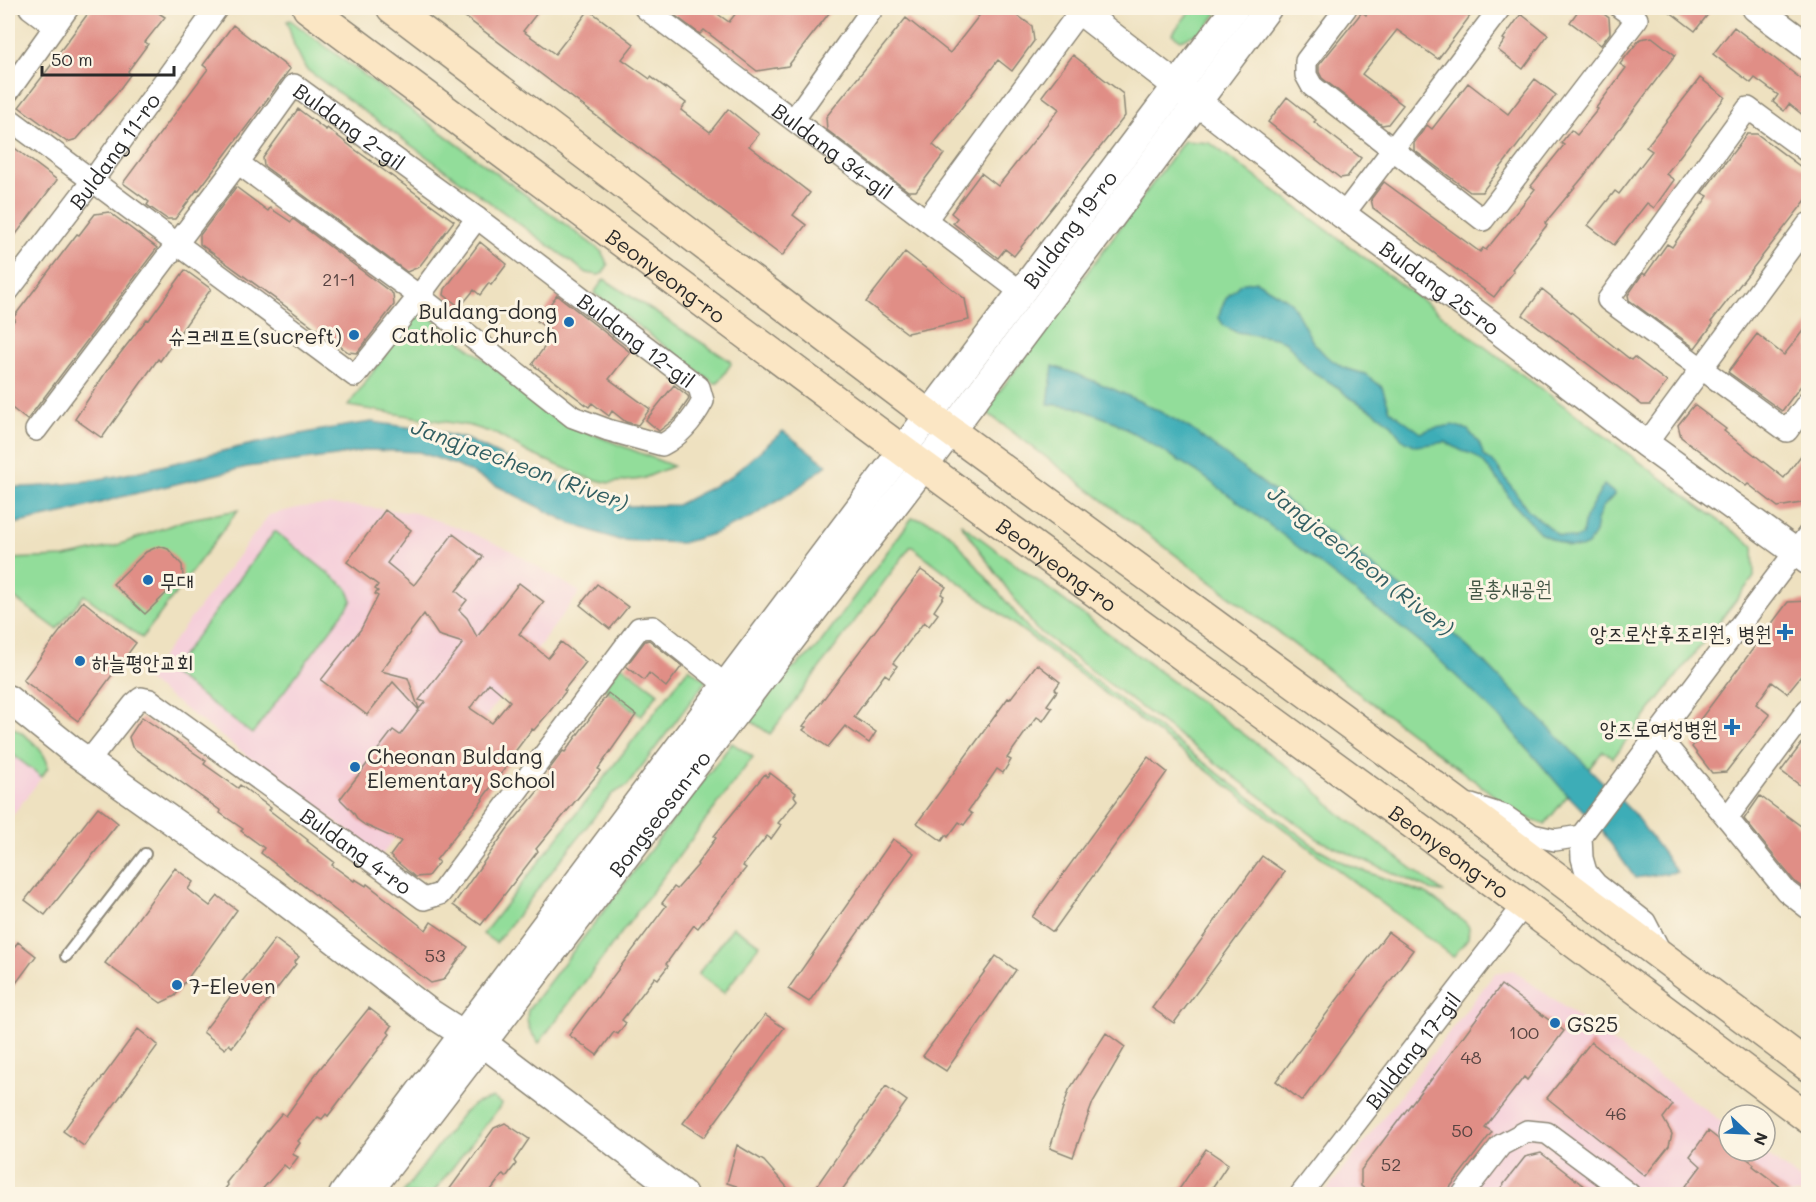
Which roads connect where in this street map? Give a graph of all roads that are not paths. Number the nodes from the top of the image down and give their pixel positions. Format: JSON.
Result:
{"nodes":[{"id":1,"x":30,"y":8,"type":"edge"},
{"id":2,"x":68,"y":8,"type":"edge"},
{"id":3,"x":217,"y":8,"type":"edge"},
{"id":4,"x":308,"y":8,"type":"edge"},
{"id":5,"x":394,"y":8,"type":"edge"},
{"id":6,"x":645,"y":8,"type":"edge"},
{"id":7,"x":873,"y":8,"type":"edge"},
{"id":8,"x":1236,"y":8,"type":"edge"},
{"id":9,"x":1268,"y":8,"type":"edge"},
{"id":10,"x":1346,"y":8,"type":"edge"},
{"id":11,"x":1500,"y":8,"type":"edge"},
{"id":12,"x":1621,"y":8,"type":"edge"},
{"id":13,"x":1756,"y":8,"type":"edge"},
{"id":14,"x":1078,"y":9,"type":"edge"},
{"id":15,"x":54,"y":26,"type":"junction"},
{"id":16,"x":1809,"y":47,"type":"edge"},
{"id":17,"x":1176,"y":87,"type":"junction"},
{"id":18,"x":8,"y":92,"type":"edge"},
{"id":19,"x":1197,"y":103,"type":"junction"},
{"id":20,"x":8,"y":118,"type":"edge"},
{"id":21,"x":794,"y":119,"type":"junction"},
{"id":22,"x":1391,"y":149,"type":"junction"},
{"id":23,"x":1809,"y":152,"type":"edge"},
{"id":24,"x":238,"y":163,"type":"junction"},
{"id":25,"x":93,"y":180,"type":"junction"},
{"id":26,"x":1343,"y":215,"type":"junction"},
{"id":27,"x":477,"y":218,"type":"junction"},
{"id":28,"x":926,"y":220,"type":"junction"},
{"id":29,"x":1809,"y":224,"type":"edge"},
{"id":30,"x":176,"y":244,"type":"junction"},
{"id":31,"x":8,"y":291,"type":"edge"},
{"id":32,"x":1021,"y":292,"type":"junction"},
{"id":33,"x":419,"y":296,"type":"junction"},
{"id":34,"x":1703,"y":369,"type":"junction"},
{"id":35,"x":1809,"y":402,"type":"edge"},
{"id":36,"x":940,"y":424,"type":"junction"},
{"id":37,"x":36,"y":430,"type":"dead end"},
{"id":38,"x":1646,"y":444,"type":"junction"},
{"id":39,"x":914,"y":458,"type":"junction"},
{"id":40,"x":1804,"y":549,"type":"edge"},
{"id":41,"x":736,"y":693,"type":"junction"},
{"id":42,"x":8,"y":699,"type":"edge"},
{"id":43,"x":1809,"y":709,"type":"edge"},
{"id":44,"x":1657,"y":735,"type":"junction"},
{"id":45,"x":88,"y":762,"type":"junction"},
{"id":46,"x":1452,"y":799,"type":"junction"},
{"id":47,"x":1727,"y":818,"type":"junction"},
{"id":48,"x":1581,"y":836,"type":"junction"},
{"id":49,"x":146,"y":854,"type":"dead end"},
{"id":50,"x":1524,"y":905,"type":"junction"},
{"id":51,"x":1809,"y":908,"type":"edge"},
{"id":52,"x":66,"y":956,"type":"dead end"},
{"id":53,"x":1663,"y":957,"type":"junction"},
{"id":54,"x":473,"y":1039,"type":"junction"},
{"id":55,"x":1809,"y":1066,"type":"edge"},
{"id":56,"x":1809,"y":1118,"type":"edge"},
{"id":57,"x":1309,"y":1191,"type":"edge"},
{"id":58,"x":343,"y":1194,"type":"edge"},
{"id":59,"x":367,"y":1194,"type":"edge"},
{"id":60,"x":683,"y":1194,"type":"edge"},
{"id":61,"x":1463,"y":1194,"type":"edge"},
{"id":62,"x":1629,"y":1194,"type":"edge"}],
"edges":[{"from":1,"to":15,"type":"street"},
{"from":2,"to":15,"type":"street"},
{"from":3,"to":25,"type":"street","name":"Buldang 11-ro"},
{"from":4,"to":39,"type":"main road","name":"Beonyeong-ro"},
{"from":5,"to":36,"type":"main road","name":"Beonyeong-ro"},
{"from":6,"to":21,"type":"street","name":"Buldang 34-gil"},
{"from":7,"to":21,"type":"street"},
{"from":8,"to":17,"type":"street","name":"Buldang 19-ro"},
{"from":9,"to":19,"type":"street","name":"Buldang 19-ro"},
{"from":10,"to":22,"type":"street"},
{"from":11,"to":22,"type":"street"},
{"from":12,"to":22,"type":"street"},
{"from":13,"to":16,"type":"street"},
{"from":14,"to":17,"type":"street","name":"Buldang 25-ro"},
{"from":14,"to":28,"type":"street"},
{"from":15,"to":18,"type":"street"},
{"from":17,"to":19,"type":"street","name":"Buldang 25-ro"},
{"from":17,"to":32,"type":"street","name":"Buldang 19-ro"},
{"from":19,"to":26,"type":"street","name":"Buldang 25-ro"},
{"from":19,"to":36,"type":"street","name":"Buldang 19-ro"},
{"from":20,"to":25,"type":"street"},
{"from":21,"to":28,"type":"street","name":"Buldang 34-gil"},
{"from":22,"to":26,"type":"street"},
{"from":23,"to":34,"type":"street"},
{"from":24,"to":27,"type":"street","name":"Buldang 2-gil"},
{"from":24,"to":30,"type":"street","name":"Buldang 2-gil"},
{"from":24,"to":33,"type":"street","name":"Buldang 12-gil"},
{"from":25,"to":30,"type":"street"},
{"from":25,"to":31,"type":"street","name":"Buldang 11-ro"},
{"from":26,"to":38,"type":"street","name":"Buldang 25-ro"},
{"from":27,"to":33,"type":"street"},
{"from":27,"to":33,"type":"street","name":"Buldang 12-gil"},
{"from":28,"to":32,"type":"street","name":"Buldang 34-gil"},
{"from":29,"to":34,"type":"street"},
{"from":30,"to":33,"type":"street"},
{"from":30,"to":37,"type":"street","name":"Buldang 2-gil"},
{"from":32,"to":36,"type":"street","name":"Buldang 19-ro"},
{"from":34,"to":35,"type":"street"},
{"from":34,"to":38,"type":"street"},
{"from":36,"to":39,"type":"street","name":"Bongseosan-ro"},
{"from":36,"to":46,"type":"main road","name":"Beonyeong-ro"},
{"from":38,"to":40,"type":"street","name":"Buldang 25-ro"},
{"from":39,"to":41,"type":"street","name":"Bongseosan-ro"},
{"from":39,"to":50,"type":"main road","name":"Beonyeong-ro"},
{"from":40,"to":44,"type":"street"},
{"from":41,"to":45,"type":"street","name":"Buldang 4-ro"},
{"from":41,"to":54,"type":"street","name":"Bongseosan-ro"},
{"from":42,"to":45,"type":"street"},
{"from":43,"to":47,"type":"street"},
{"from":44,"to":47,"type":"street"},
{"from":44,"to":48,"type":"street"},
{"from":45,"to":54,"type":"street"},
{"from":46,"to":48,"type":"street"},
{"from":46,"to":53,"type":"main road","name":"Beonyeong-ro"},
{"from":47,"to":51,"type":"street"},
{"from":48,"to":53,"type":"street"},
{"from":49,"to":52,"type":"lane"},
{"from":50,"to":56,"type":"main road","name":"Beonyeong-ro"},
{"from":50,"to":57,"type":"street","name":"Buldang 17-gil"},
{"from":53,"to":55,"type":"main road","name":"Beonyeong-ro"},
{"from":54,"to":58,"type":"street","name":"Bongseosan-ro"},
{"from":54,"to":59,"type":"street","name":"Bongseosan-ro"},
{"from":54,"to":60,"type":"street"},
{"from":61,"to":62,"type":"street"}]}
